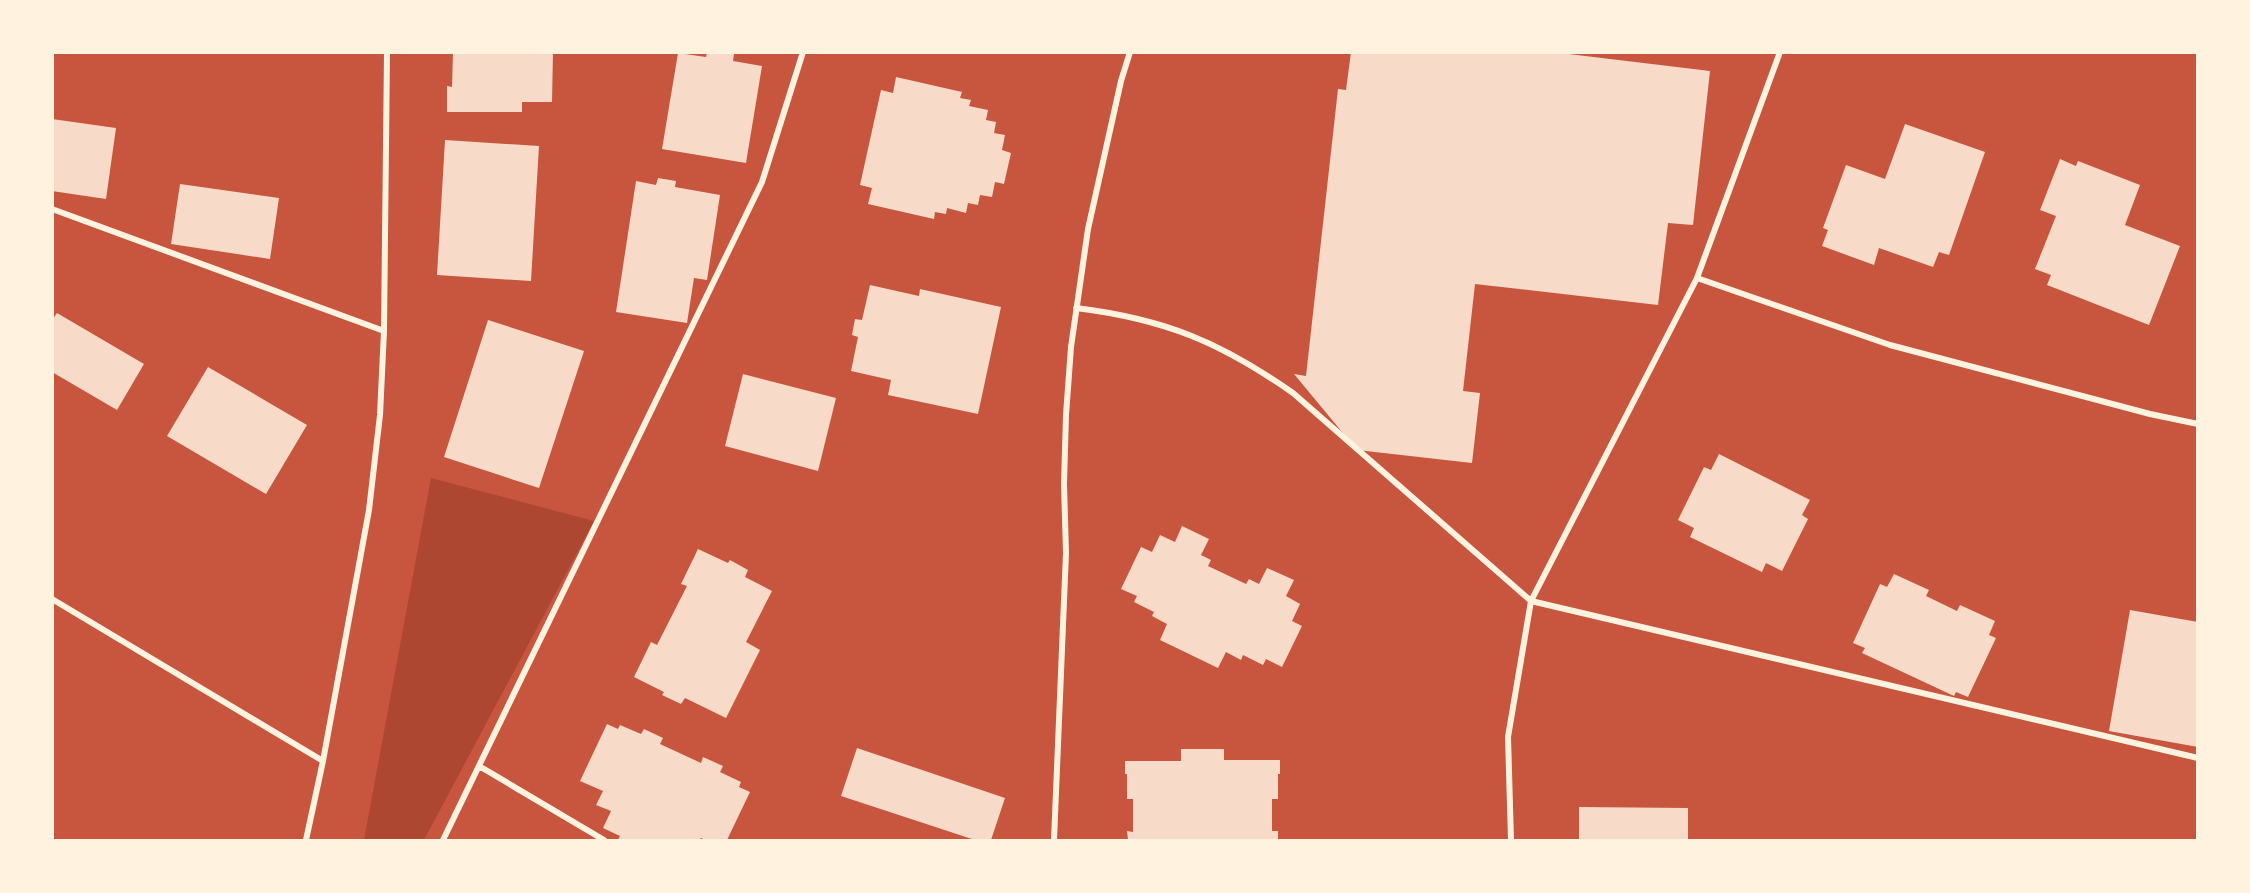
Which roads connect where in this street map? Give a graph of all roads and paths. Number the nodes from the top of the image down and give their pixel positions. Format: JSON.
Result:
{"nodes":[{"id":1,"x":387,"y":52,"type":"edge"},
{"id":2,"x":803,"y":52,"type":"edge"},
{"id":3,"x":1130,"y":52,"type":"edge"},
{"id":4,"x":1780,"y":52,"type":"edge"},
{"id":5,"x":52,"y":209,"type":"edge"},
{"id":6,"x":1696,"y":278,"type":"junction"},
{"id":7,"x":1076,"y":308,"type":"junction"},
{"id":8,"x":384,"y":331,"type":"junction"},
{"id":9,"x":2198,"y":424,"type":"edge"},
{"id":10,"x":52,"y":599,"type":"edge"},
{"id":11,"x":1532,"y":601,"type":"junction"},
{"id":12,"x":2198,"y":758,"type":"edge"},
{"id":13,"x":323,"y":761,"type":"junction"},
{"id":14,"x":479,"y":766,"type":"junction"},
{"id":15,"x":306,"y":840,"type":"edge"},
{"id":16,"x":443,"y":840,"type":"edge"},
{"id":17,"x":604,"y":840,"type":"edge"},
{"id":18,"x":1054,"y":840,"type":"edge"},
{"id":19,"x":1511,"y":840,"type":"edge"}],
"edges":[{"from":1,"to":8,"type":"street"},
{"from":2,"to":14,"type":"street"},
{"from":3,"to":7,"type":"street"},
{"from":4,"to":6,"type":"street"},
{"from":5,"to":8,"type":"street"},
{"from":6,"to":9,"type":"street"},
{"from":6,"to":11,"type":"street"},
{"from":7,"to":11,"type":"street"},
{"from":7,"to":18,"type":"street"},
{"from":8,"to":13,"type":"street"},
{"from":10,"to":13,"type":"street"},
{"from":11,"to":12,"type":"street"},
{"from":11,"to":19,"type":"street"},
{"from":13,"to":15,"type":"street"},
{"from":14,"to":16,"type":"street"},
{"from":14,"to":17,"type":"street"}]}
